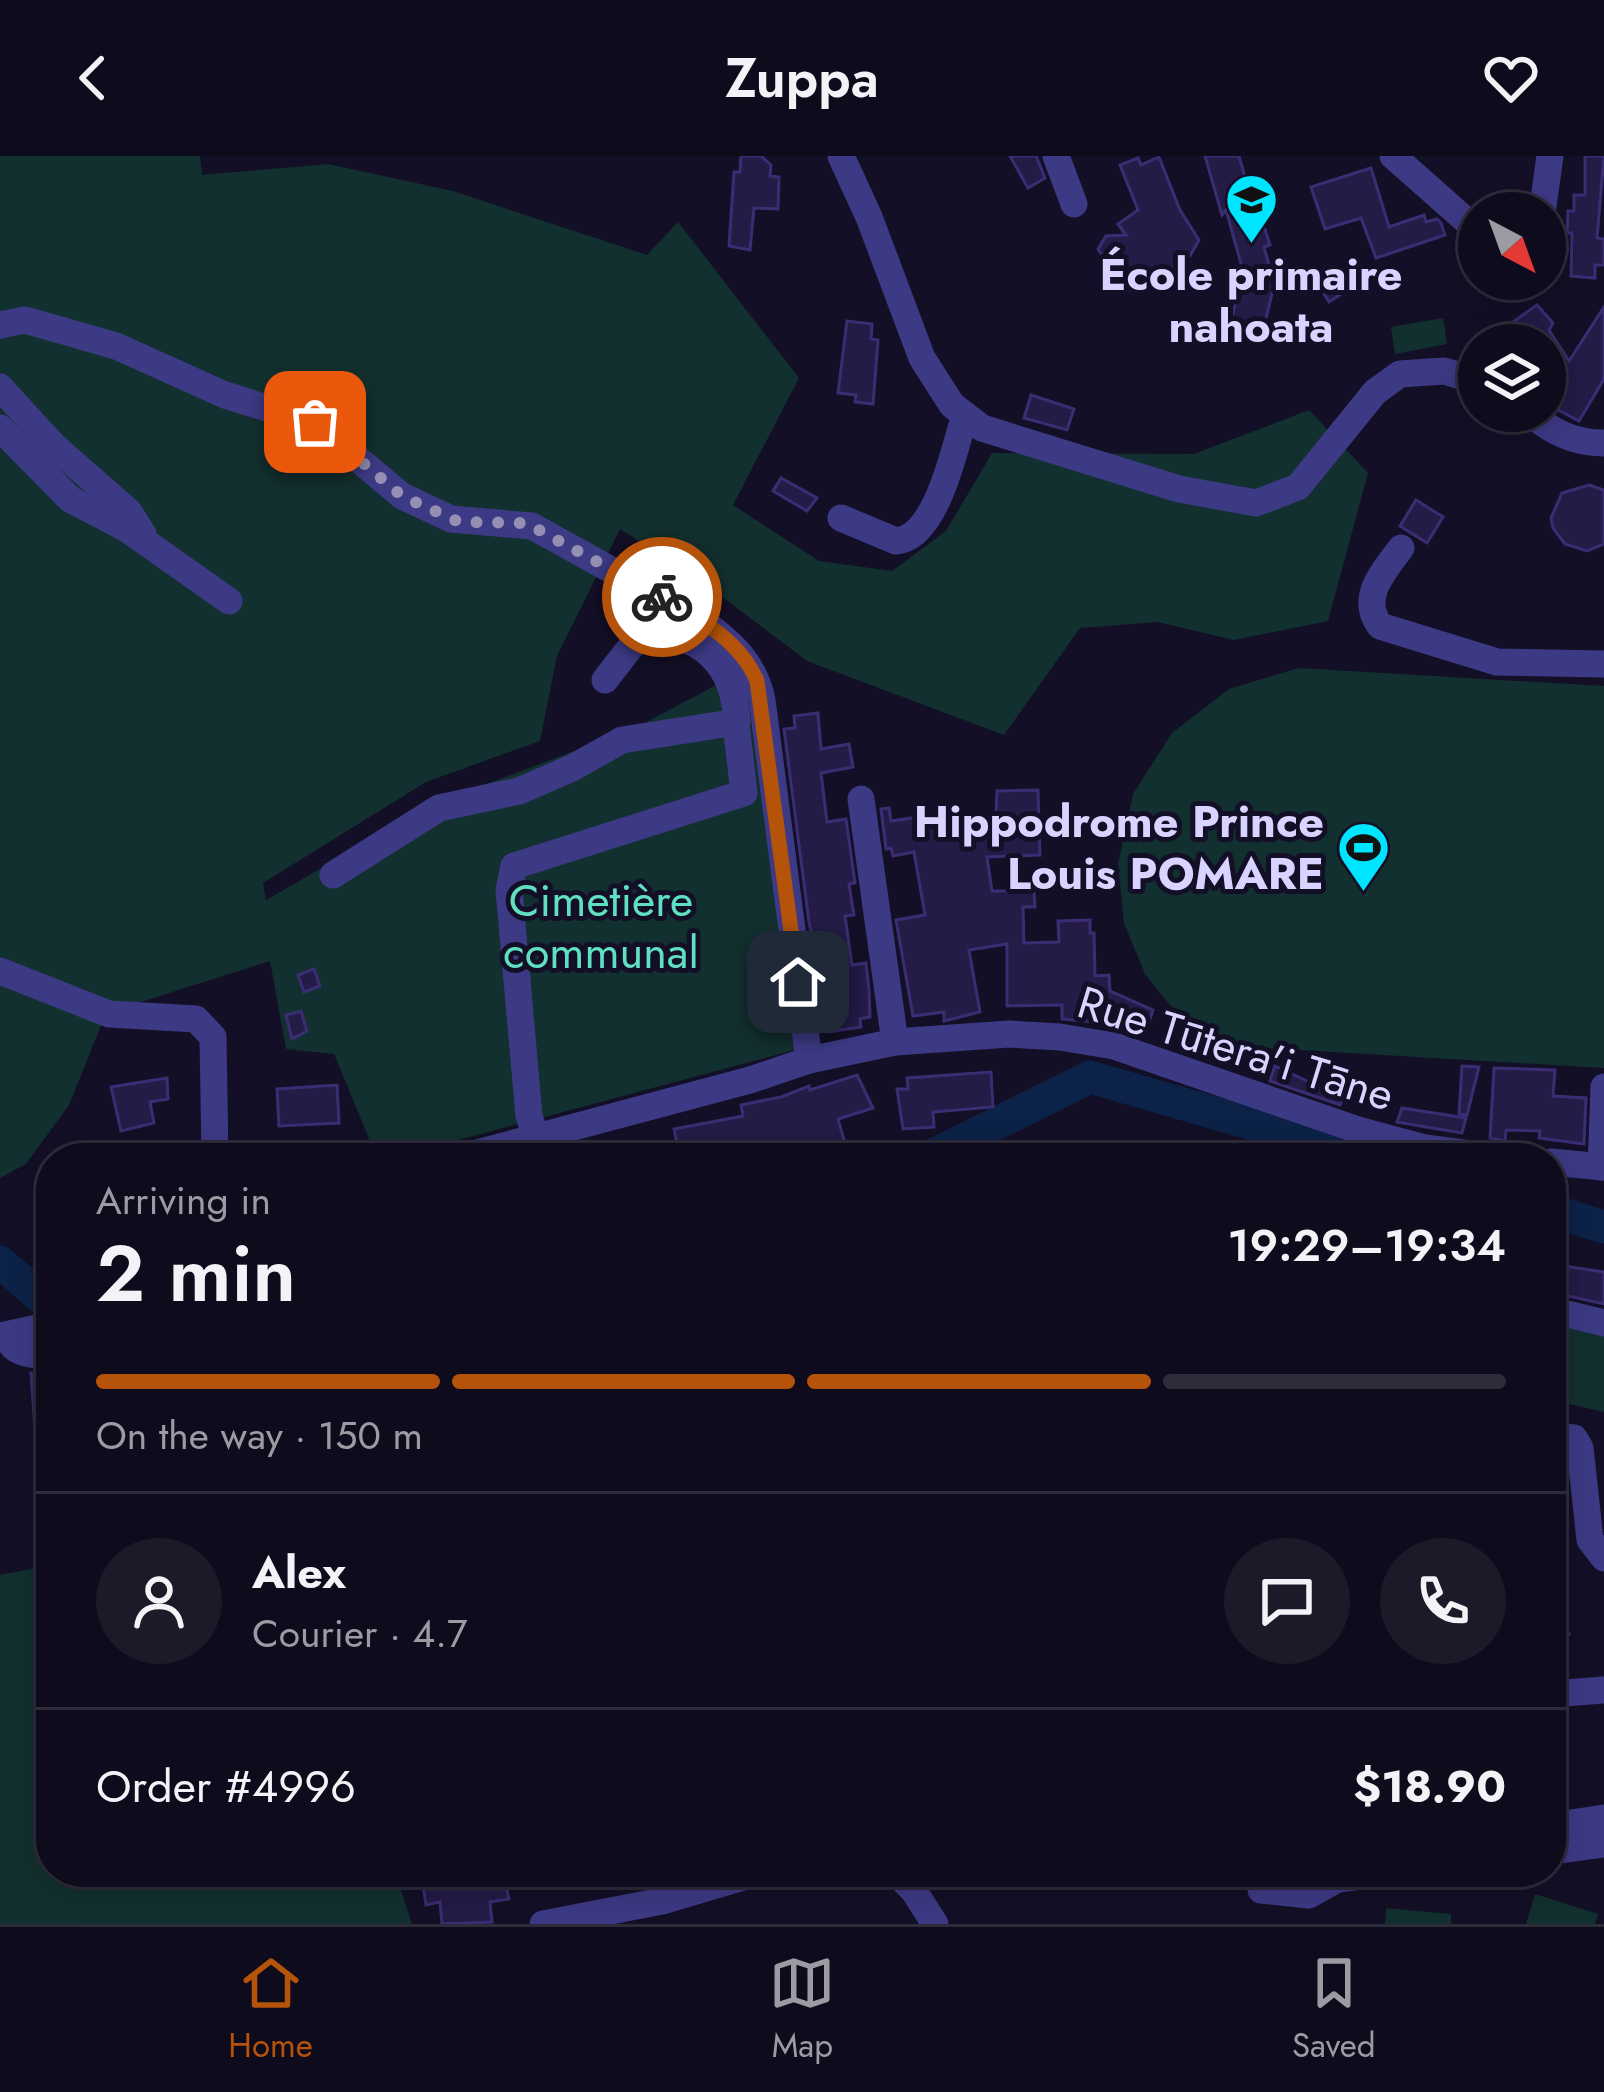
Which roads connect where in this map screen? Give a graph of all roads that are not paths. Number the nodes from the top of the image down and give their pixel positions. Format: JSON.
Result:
{"nodes":[{"id":1,"x":841,"y":156,"type":"edge"},
{"id":2,"x":1056,"y":156,"type":"edge"},
{"id":3,"x":1394,"y":156,"type":"edge"},
{"id":4,"x":1550,"y":156,"type":"edge"},
{"id":5,"x":1545,"y":192,"type":"edge"},
{"id":6,"x":1074,"y":204,"type":"dead end"},
{"id":7,"x":1458,"y":213,"type":"edge"},
{"id":8,"x":0,"y":325,"type":"edge"},
{"id":9,"x":1458,"y":375,"type":"edge"},
{"id":10,"x":0,"y":386,"type":"edge"},
{"id":11,"x":964,"y":418,"type":"junction"},
{"id":12,"x":0,"y":428,"type":"edge"},
{"id":13,"x":1560,"y":432,"type":"edge"},
{"id":14,"x":1604,"y":442,"type":"edge"},
{"id":15,"x":841,"y":518,"type":"dead end"},
{"id":16,"x":147,"y":544,"type":"junction"},
{"id":17,"x":1401,"y":548,"type":"dead end"},
{"id":18,"x":229,"y":601,"type":"dead end"},
{"id":19,"x":1604,"y":664,"type":"edge"},
{"id":20,"x":605,"y":680,"type":"dead end"},
{"id":21,"x":736,"y":724,"type":"junction"},
{"id":22,"x":861,"y":799,"type":"dead end"},
{"id":23,"x":333,"y":875,"type":"dead end"},
{"id":24,"x":0,"y":971,"type":"edge"},
{"id":25,"x":895,"y":1042,"type":"junction"},
{"id":26,"x":809,"y":1060,"type":"junction"},
{"id":27,"x":1604,"y":1087,"type":"edge"},
{"id":28,"x":536,"y":1138,"type":"junction"},
{"id":29,"x":215,"y":1143,"type":"edge"},
{"id":30,"x":516,"y":1143,"type":"edge"},
{"id":31,"x":1406,"y":1143,"type":"edge"},
{"id":32,"x":1566,"y":1163,"type":"edge"},
{"id":33,"x":1602,"y":1167,"type":"edge"},
{"id":34,"x":1566,"y":1314,"type":"edge"},
{"id":35,"x":1604,"y":1323,"type":"edge"},
{"id":36,"x":36,"y":1329,"type":"edge"},
{"id":37,"x":3,"y":1335,"type":"edge"},
{"id":38,"x":36,"y":1355,"type":"edge"},
{"id":39,"x":1566,"y":1437,"type":"edge"},
{"id":40,"x":1604,"y":1558,"type":"edge"},
{"id":41,"x":1604,"y":1572,"type":"edge"},
{"id":42,"x":1604,"y":1690,"type":"edge"},
{"id":43,"x":1566,"y":1693,"type":"edge"},
{"id":44,"x":1604,"y":1818,"type":"edge"},
{"id":45,"x":1566,"y":1824,"type":"edge"},
{"id":46,"x":1604,"y":1844,"type":"edge"},
{"id":47,"x":1566,"y":1849,"type":"edge"},
{"id":48,"x":709,"y":1887,"type":"edge"},
{"id":49,"x":910,"y":1887,"type":"edge"},
{"id":50,"x":1323,"y":1887,"type":"edge"},
{"id":51,"x":1261,"y":1890,"type":"dead end"},
{"id":52,"x":543,"y":1924,"type":"edge"},
{"id":53,"x":935,"y":1924,"type":"edge"}],
"edges":[{"from":1,"to":11,"type":"street"},
{"from":2,"to":6,"type":"street"},
{"from":3,"to":7,"type":"street"},
{"from":4,"to":5,"type":"street"},
{"from":8,"to":26,"type":"street"},
{"from":9,"to":11,"type":"street"},
{"from":10,"to":16,"type":"street"},
{"from":11,"to":15,"type":"street"},
{"from":12,"to":16,"type":"street"},
{"from":13,"to":14,"type":"street"},
{"from":16,"to":18,"type":"street"},
{"from":17,"to":19,"type":"street"},
{"from":20,"to":21,"type":"street"},
{"from":21,"to":23,"type":"street"},
{"from":21,"to":28,"type":"street"},
{"from":22,"to":25,"type":"street"},
{"from":24,"to":29,"type":"street"},
{"from":25,"to":26,"type":"street","name":"Rue Tūtera'i Tāne"},
{"from":25,"to":31,"type":"street","name":"Rue Tūtera'i Tāne"},
{"from":26,"to":28,"type":"street","name":"Rue Tūtera'i Tāne"},
{"from":27,"to":33,"type":"street"},
{"from":28,"to":30,"type":"street","name":"Rue Tūtera'i Tāne"},
{"from":32,"to":33,"type":"street"},
{"from":34,"to":35,"type":"street"},
{"from":36,"to":37,"type":"street"},
{"from":37,"to":38,"type":"street"},
{"from":39,"to":40,"type":"street"},
{"from":40,"to":41,"type":"street"},
{"from":42,"to":43,"type":"street"},
{"from":44,"to":45,"type":"street"},
{"from":46,"to":47,"type":"street"},
{"from":48,"to":52,"type":"street"},
{"from":49,"to":53,"type":"street"},
{"from":50,"to":51,"type":"street"}]}
